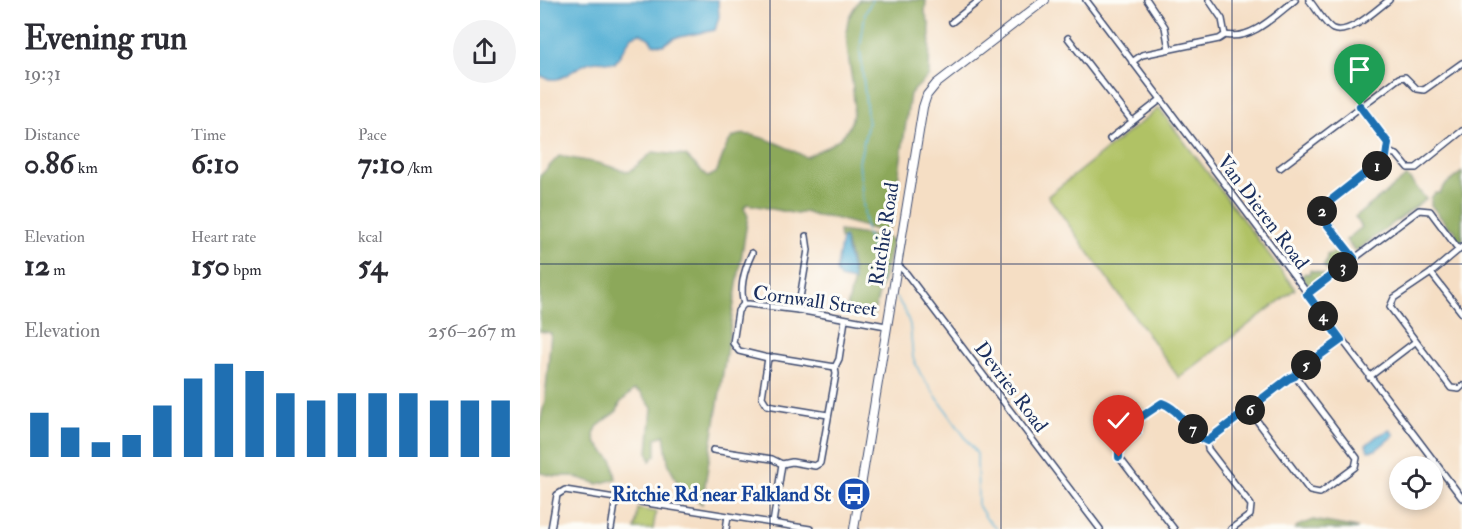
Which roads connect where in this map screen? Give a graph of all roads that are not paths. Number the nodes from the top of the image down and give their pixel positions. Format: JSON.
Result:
{"nodes":[{"id":1,"x":980,"y":0,"type":"edge"},
{"id":2,"x":1045,"y":0,"type":"edge"},
{"id":3,"x":1086,"y":0,"type":"edge"},
{"id":4,"x":1147,"y":0,"type":"edge"},
{"id":5,"x":1209,"y":0,"type":"edge"},
{"id":6,"x":1295,"y":0,"type":"edge"},
{"id":7,"x":1310,"y":0,"type":"edge"},
{"id":8,"x":1389,"y":0,"type":"edge"},
{"id":9,"x":952,"y":22,"type":"dead end"},
{"id":10,"x":1225,"y":35,"type":"junction"},
{"id":11,"x":1068,"y":39,"type":"dead end"},
{"id":12,"x":1169,"y":49,"type":"junction"},
{"id":13,"x":1132,"y":62,"type":"junction"},
{"id":14,"x":1462,"y":63,"type":"edge"},
{"id":15,"x":1160,"y":100,"type":"junction"},
{"id":16,"x":1360,"y":106,"type":"junction"},
{"id":17,"x":1132,"y":121,"type":"junction"},
{"id":18,"x":1462,"y":131,"type":"edge"},
{"id":19,"x":1110,"y":139,"type":"dead end"},
{"id":20,"x":1388,"y":152,"type":"junction"},
{"id":21,"x":1280,"y":168,"type":"dead end"},
{"id":22,"x":806,"y":236,"type":"dead end"},
{"id":23,"x":1460,"y":249,"type":"edge"},
{"id":24,"x":752,"y":253,"type":"dead end"},
{"id":25,"x":1354,"y":258,"type":"junction"},
{"id":26,"x":896,"y":267,"type":"junction"},
{"id":27,"x":1431,"y":273,"type":"junction"},
{"id":28,"x":1307,"y":294,"type":"junction"},
{"id":29,"x":744,"y":304,"type":"junction"},
{"id":30,"x":798,"y":310,"type":"junction"},
{"id":31,"x":1462,"y":314,"type":"edge"},
{"id":32,"x":845,"y":320,"type":"junction"},
{"id":33,"x":886,"y":326,"type":"junction"},
{"id":34,"x":1341,"y":340,"type":"junction"},
{"id":35,"x":1415,"y":342,"type":"junction"},
{"id":36,"x":768,"y":358,"type":"junction"},
{"id":37,"x":835,"y":367,"type":"junction"},
{"id":38,"x":1295,"y":376,"type":"junction"},
{"id":39,"x":1369,"y":377,"type":"junction"},
{"id":40,"x":1462,"y":387,"type":"edge"},
{"id":41,"x":1249,"y":410,"type":"junction"},
{"id":42,"x":828,"y":416,"type":"junction"},
{"id":43,"x":1207,"y":441,"type":"junction"},
{"id":44,"x":713,"y":450,"type":"dead end"},
{"id":45,"x":782,"y":464,"type":"junction"},
{"id":46,"x":616,"y":498,"type":"junction"},
{"id":47,"x":1462,"y":498,"type":"edge"},
{"id":48,"x":728,"y":516,"type":"junction"},
{"id":49,"x":773,"y":523,"type":"junction"},
{"id":50,"x":551,"y":529,"type":"edge"},
{"id":51,"x":611,"y":529,"type":"edge"},
{"id":52,"x":726,"y":529,"type":"edge"},
{"id":53,"x":810,"y":529,"type":"edge"},
{"id":54,"x":854,"y":529,"type":"edge"},
{"id":55,"x":1100,"y":529,"type":"edge"},
{"id":56,"x":1174,"y":529,"type":"edge"},
{"id":57,"x":1231,"y":529,"type":"edge"}],
"edges":[{"from":1,"to":9,"type":"street"},
{"from":2,"to":26,"type":"street","name":"Ritchie Road"},
{"from":3,"to":13,"type":"street","name":"Van Dieren Road"},
{"from":4,"to":12,"type":"street"},
{"from":5,"to":10,"type":"street"},
{"from":6,"to":10,"type":"street"},
{"from":7,"to":8,"type":"street"},
{"from":10,"to":12,"type":"street"},
{"from":11,"to":17,"type":"street"},
{"from":12,"to":13,"type":"street"},
{"from":13,"to":15,"type":"street","name":"Van Dieren Road"},
{"from":14,"to":16,"type":"street"},
{"from":15,"to":17,"type":"street"},
{"from":15,"to":28,"type":"street","name":"Van Dieren Road"},
{"from":16,"to":20,"type":"street"},
{"from":16,"to":21,"type":"street"},
{"from":17,"to":19,"type":"street"},
{"from":18,"to":20,"type":"street"},
{"from":20,"to":25,"type":"street"},
{"from":22,"to":30,"type":"street"},
{"from":23,"to":25,"type":"street"},
{"from":23,"to":27,"type":"street"},
{"from":24,"to":29,"type":"street"},
{"from":25,"to":28,"type":"street"},
{"from":26,"to":33,"type":"street","name":"Ritchie Road"},
{"from":26,"to":55,"type":"street","name":"Devries Road"},
{"from":27,"to":31,"type":"street"},
{"from":27,"to":35,"type":"street"},
{"from":28,"to":34,"type":"street","name":"Van Dieren Road"},
{"from":29,"to":30,"type":"street","name":"Cornwall Street"},
{"from":29,"to":36,"type":"street","name":"Cornwall Street"},
{"from":30,"to":32,"type":"street","name":"Cornwall Street"},
{"from":32,"to":33,"type":"street","name":"Cornwall Street"},
{"from":32,"to":37,"type":"street"},
{"from":33,"to":54,"type":"street","name":"Ritchie Road"},
{"from":34,"to":38,"type":"street"},
{"from":34,"to":39,"type":"street","name":"Van Dieren Road"},
{"from":35,"to":39,"type":"street"},
{"from":35,"to":40,"type":"street"},
{"from":36,"to":37,"type":"street","name":"Cornwall Street"},
{"from":36,"to":42,"type":"street"},
{"from":37,"to":42,"type":"street"},
{"from":38,"to":41,"type":"street"},
{"from":38,"to":41,"type":"street"},
{"from":39,"to":47,"type":"street","name":"Van Dieren Road"},
{"from":41,"to":43,"type":"street"},
{"from":42,"to":45,"type":"street"},
{"from":43,"to":56,"type":"street"},
{"from":43,"to":57,"type":"street"},
{"from":44,"to":45,"type":"street"},
{"from":45,"to":49,"type":"street"},
{"from":46,"to":48,"type":"street"},
{"from":46,"to":50,"type":"street"},
{"from":46,"to":51,"type":"street"},
{"from":48,"to":49,"type":"street"},
{"from":48,"to":52,"type":"street"},
{"from":49,"to":53,"type":"street"}]}
